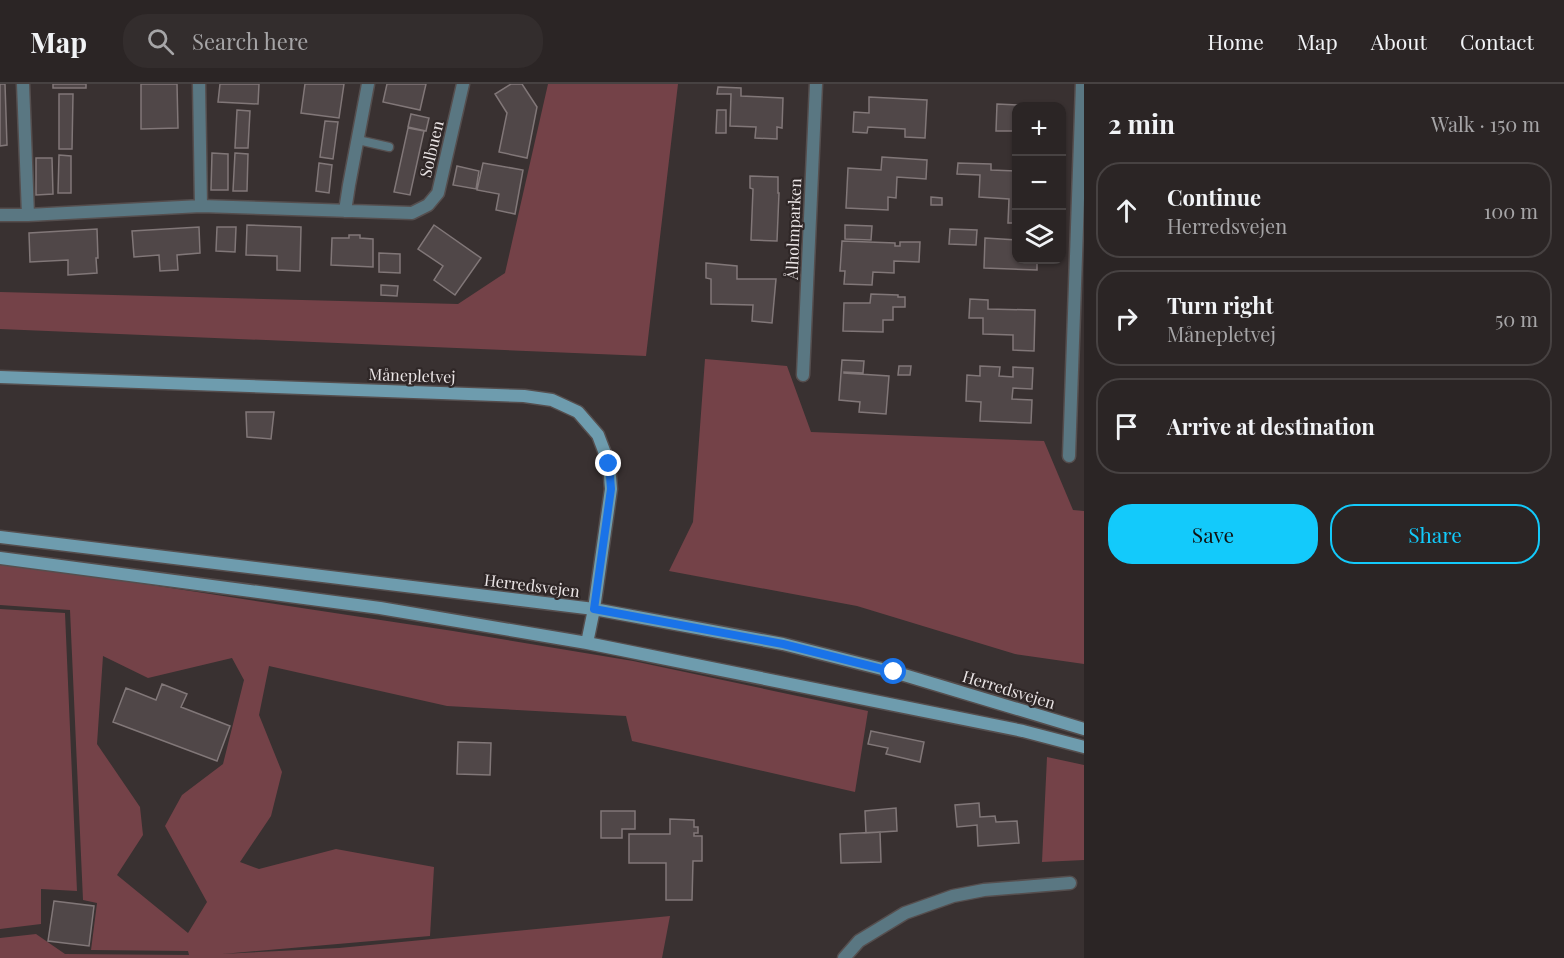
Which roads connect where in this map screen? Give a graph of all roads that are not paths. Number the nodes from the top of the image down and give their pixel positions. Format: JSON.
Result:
{"nodes":[{"id":1,"x":24,"y":84,"type":"edge"},
{"id":2,"x":199,"y":84,"type":"edge"},
{"id":3,"x":368,"y":84,"type":"edge"},
{"id":4,"x":463,"y":84,"type":"edge"},
{"id":5,"x":816,"y":84,"type":"edge"},
{"id":6,"x":1082,"y":84,"type":"edge"},
{"id":7,"x":358,"y":140,"type":"junction"},
{"id":8,"x":388,"y":147,"type":"dead end"},
{"id":9,"x":201,"y":206,"type":"junction"},
{"id":10,"x":345,"y":211,"type":"junction"},
{"id":11,"x":0,"y":215,"type":"edge"},
{"id":12,"x":28,"y":215,"type":"junction"},
{"id":13,"x":1080,"y":226,"type":"edge"},
{"id":14,"x":803,"y":375,"type":"dead end"},
{"id":15,"x":0,"y":377,"type":"edge"},
{"id":16,"x":1069,"y":456,"type":"dead end"},
{"id":17,"x":0,"y":537,"type":"edge"},
{"id":18,"x":0,"y":558,"type":"edge"},
{"id":19,"x":594,"y":609,"type":"junction"},
{"id":20,"x":587,"y":643,"type":"junction"},
{"id":21,"x":1084,"y":729,"type":"edge"},
{"id":22,"x":1084,"y":747,"type":"edge"},
{"id":23,"x":1070,"y":883,"type":"dead end"},
{"id":24,"x":844,"y":958,"type":"edge"}],
"edges":[{"from":1,"to":12,"type":"street"},
{"from":2,"to":9,"type":"street"},
{"from":3,"to":7,"type":"street"},
{"from":4,"to":10,"type":"street","name":"Solbuen"},
{"from":5,"to":14,"type":"street","name":"Ålholmparken"},
{"from":6,"to":13,"type":"street"},
{"from":7,"to":8,"type":"lane"},
{"from":7,"to":10,"type":"street"},
{"from":9,"to":10,"type":"street","name":"Solbuen"},
{"from":9,"to":12,"type":"street","name":"Solbuen"},
{"from":11,"to":12,"type":"street","name":"Solbuen"},
{"from":13,"to":16,"type":"street"},
{"from":15,"to":19,"type":"street","name":"Månepletvej"},
{"from":17,"to":19,"type":"street","name":"Herredsvejen"},
{"from":18,"to":20,"type":"street"},
{"from":19,"to":20,"type":"street","name":"Månepletvej"},
{"from":19,"to":21,"type":"street","name":"Herredsvejen"},
{"from":20,"to":22,"type":"street"},
{"from":23,"to":24,"type":"street"}]}
